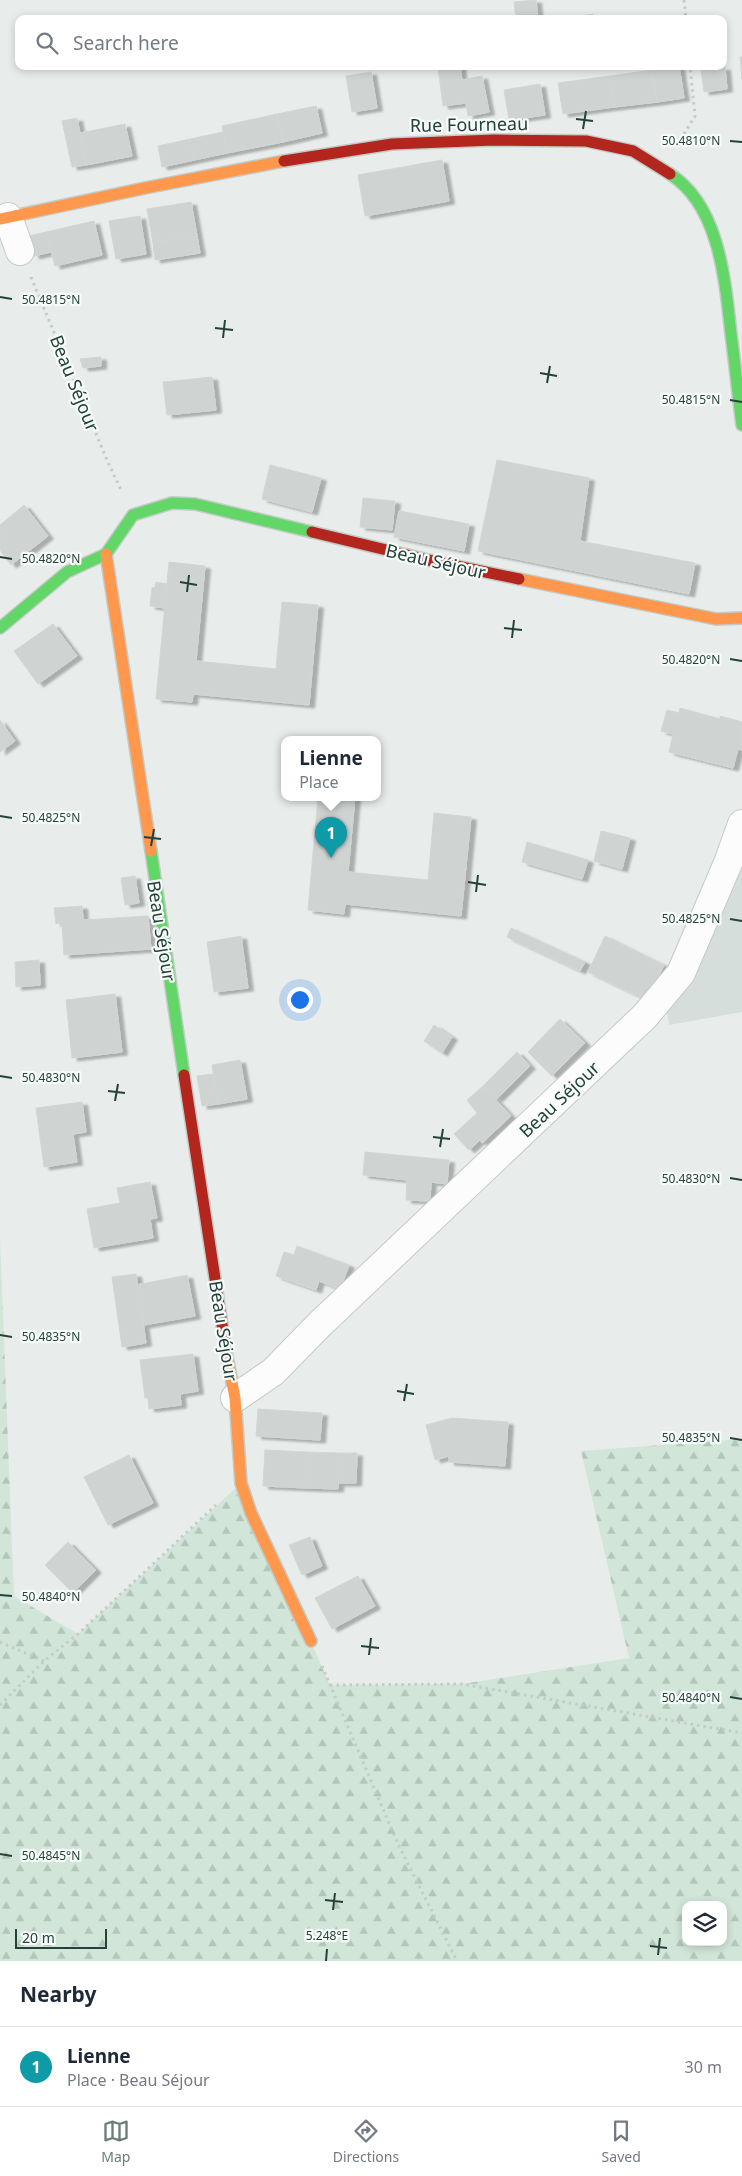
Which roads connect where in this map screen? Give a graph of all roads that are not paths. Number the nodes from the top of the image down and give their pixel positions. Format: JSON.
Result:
{"nodes":[{"id":1,"x":4,"y":218,"type":"edge"},
{"id":2,"x":20,"y":251,"type":"road end"},
{"id":3,"x":742,"y":425,"type":"edge"},
{"id":4,"x":106,"y":554,"type":"junction"},
{"id":5,"x":742,"y":618,"type":"edge"},
{"id":6,"x":0,"y":628,"type":"edge"},
{"id":7,"x":742,"y":824,"type":"edge"},
{"id":8,"x":235,"y":1398,"type":"junction"},
{"id":9,"x":311,"y":1641,"type":"dead end"}],
"edges":[{"from":1,"to":2,"type":"street"},
{"from":1,"to":3,"type":"street","name":"Rue Fourneau"},
{"from":4,"to":5,"type":"street","name":"Beau Séjour"},
{"from":4,"to":6,"type":"street"},
{"from":4,"to":8,"type":"street","name":"Beau Séjour"},
{"from":7,"to":8,"type":"street","name":"Beau Séjour"},
{"from":8,"to":9,"type":"street"}]}
